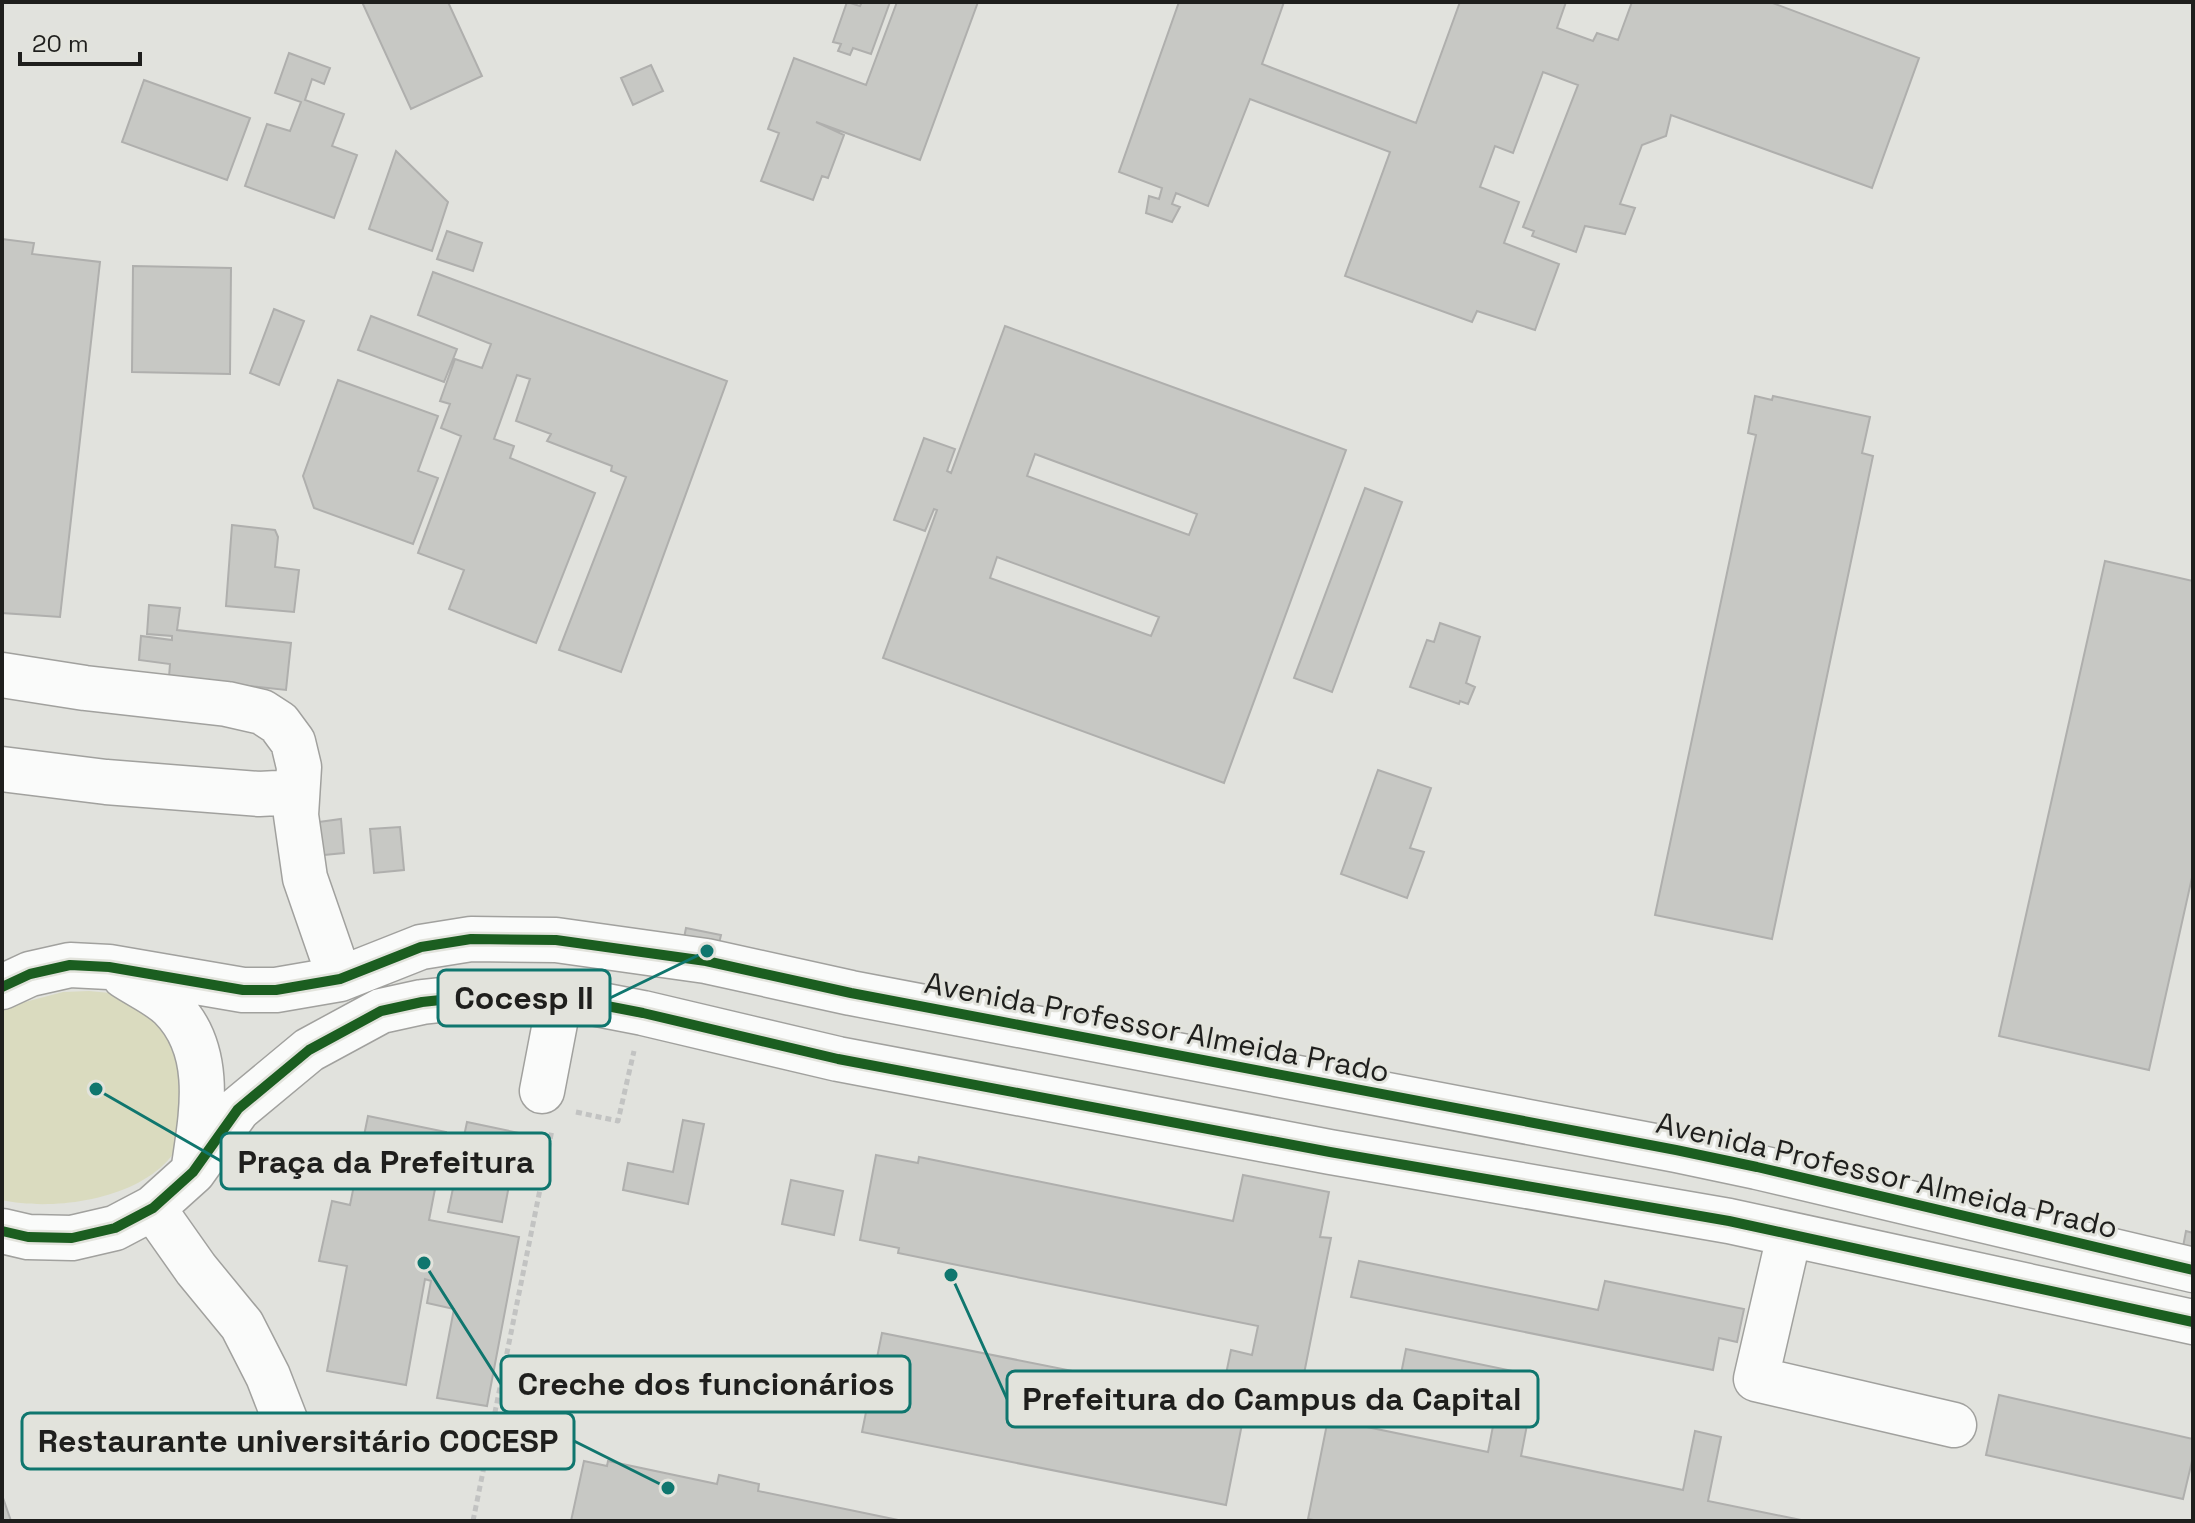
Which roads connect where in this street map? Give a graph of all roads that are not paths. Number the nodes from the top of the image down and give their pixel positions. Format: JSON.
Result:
{"nodes":[{"id":1,"x":2,"y":675,"type":"edge"},
{"id":2,"x":2,"y":769,"type":"edge"},
{"id":3,"x":297,"y":792,"type":"junction"},
{"id":4,"x":109,"y":967,"type":"junction"},
{"id":5,"x":340,"y":979,"type":"junction"},
{"id":6,"x":2,"y":987,"type":"edge"},
{"id":7,"x":560,"y":997,"type":"junction"},
{"id":8,"x":556,"y":1109,"type":"road end"},
{"id":9,"x":1676,"y":1150,"type":"junction"},
{"id":10,"x":1757,"y":1167,"type":"junction"},
{"id":11,"x":193,"y":1172,"type":"junction"},
{"id":12,"x":153,"y":1208,"type":"junction"},
{"id":13,"x":1679,"y":1214,"type":"junction"},
{"id":14,"x":1729,"y":1221,"type":"junction"},
{"id":15,"x":2,"y":1231,"type":"edge"},
{"id":16,"x":1789,"y":1236,"type":"junction"},
{"id":17,"x":2193,"y":1270,"type":"edge"},
{"id":18,"x":2193,"y":1322,"type":"edge"},
{"id":19,"x":1954,"y":1425,"type":"dead end"},
{"id":20,"x":289,"y":1430,"type":"dead end"}],
"edges":[{"from":1,"to":3,"type":"street"},
{"from":2,"to":3,"type":"street"},
{"from":3,"to":5,"type":"street"},
{"from":4,"to":5,"type":"street","name":"Avenida Professor Almeida Prado"},
{"from":4,"to":6,"type":"street","name":"Avenida Professor Almeida Prado"},
{"from":4,"to":11,"type":"street"},
{"from":5,"to":9,"type":"street","name":"Avenida Professor Almeida Prado"},
{"from":7,"to":8,"type":"street"},
{"from":7,"to":11,"type":"street"},
{"from":7,"to":13,"type":"street"},
{"from":9,"to":10,"type":"street","name":"Avenida Professor Almeida Prado"},
{"from":9,"to":13,"type":"street"},
{"from":10,"to":14,"type":"street"},
{"from":10,"to":17,"type":"street","name":"Avenida Professor Almeida Prado"},
{"from":11,"to":12,"type":"street"},
{"from":12,"to":15,"type":"street"},
{"from":12,"to":20,"type":"street"},
{"from":13,"to":14,"type":"street"},
{"from":14,"to":16,"type":"street"},
{"from":16,"to":18,"type":"street"},
{"from":16,"to":19,"type":"street"}]}
